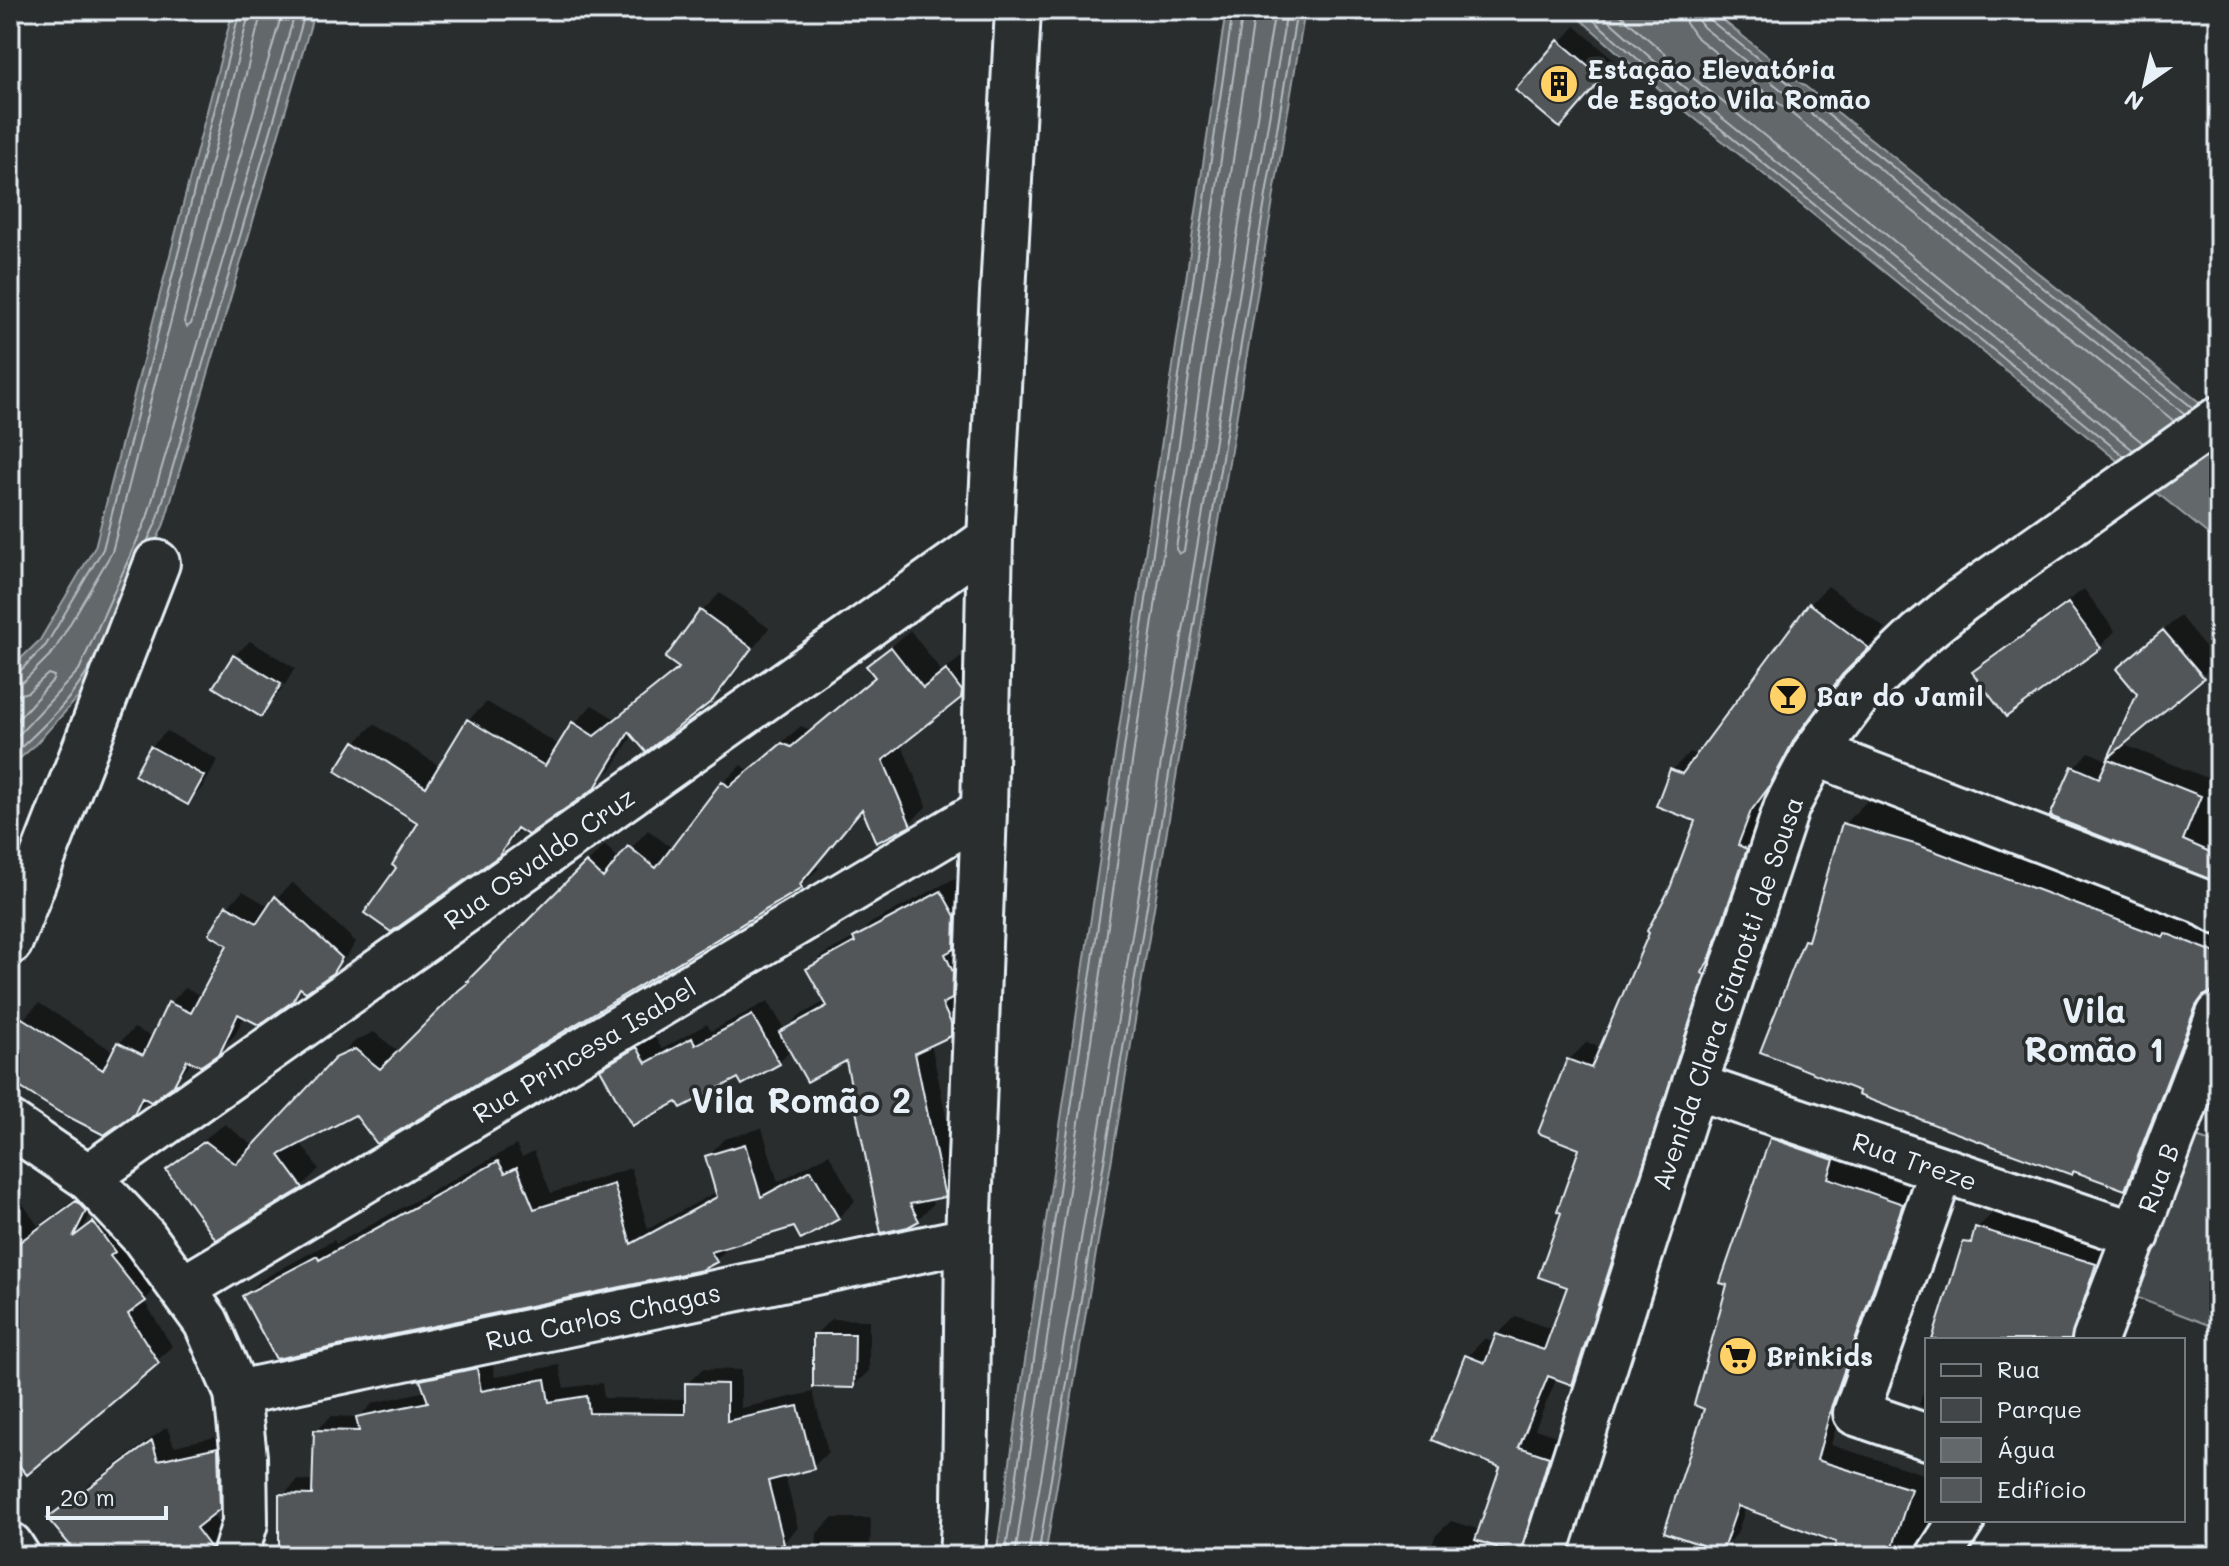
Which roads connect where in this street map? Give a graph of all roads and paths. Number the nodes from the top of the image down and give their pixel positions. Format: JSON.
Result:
{"nodes":[{"id":1,"x":1018,"y":10,"type":"edge"},
{"id":2,"x":2219,"y":419,"type":"edge"},
{"id":3,"x":990,"y":539,"type":"junction"},
{"id":4,"x":157,"y":563,"type":"dead end"},
{"id":5,"x":1815,"y":753,"type":"junction"},
{"id":6,"x":984,"y":811,"type":"junction"},
{"id":7,"x":2219,"y":912,"type":"edge"},
{"id":8,"x":10,"y":942,"type":"edge"},
{"id":9,"x":2219,"y":1015,"type":"edge"},
{"id":10,"x":1694,"y":1086,"type":"junction"},
{"id":11,"x":16,"y":1137,"type":"edge"},
{"id":12,"x":1941,"y":1171,"type":"junction"},
{"id":13,"x":88,"y":1177,"type":"junction"},
{"id":14,"x":2137,"y":1235,"type":"junction"},
{"id":15,"x":968,"y":1240,"type":"junction"},
{"id":16,"x":184,"y":1288,"type":"junction"},
{"id":17,"x":2096,"y":1338,"type":"edge"},
{"id":18,"x":237,"y":1393,"type":"junction"},
{"id":19,"x":1925,"y":1436,"type":"edge"},
{"id":20,"x":1961,"y":1522,"type":"edge"},
{"id":21,"x":10,"y":1545,"type":"edge"},
{"id":22,"x":17,"y":1556,"type":"edge"},
{"id":23,"x":235,"y":1556,"type":"edge"},
{"id":24,"x":962,"y":1556,"type":"edge"},
{"id":25,"x":1544,"y":1556,"type":"edge"},
{"id":26,"x":1939,"y":1556,"type":"edge"}],
"edges":[{"from":1,"to":3,"type":"street"},
{"from":2,"to":5,"type":"street","name":"Avenida Clara Gianotti de Sousa"},
{"from":3,"to":6,"type":"street"},
{"from":3,"to":13,"type":"street","name":"Rua Osvaldo Cruz"},
{"from":4,"to":8,"type":"street"},
{"from":5,"to":7,"type":"street"},
{"from":5,"to":10,"type":"street","name":"Avenida Clara Gianotti de Sousa"},
{"from":6,"to":15,"type":"street"},
{"from":6,"to":16,"type":"street","name":"Rua Princesa Isabel"},
{"from":9,"to":14,"type":"street","name":"Rua B"},
{"from":10,"to":12,"type":"street","name":"Rua Treze"},
{"from":10,"to":25,"type":"street","name":"Avenida Clara Gianotti de Sousa"},
{"from":11,"to":13,"type":"street"},
{"from":12,"to":14,"type":"street","name":"Rua Treze"},
{"from":12,"to":19,"type":"street"},
{"from":13,"to":16,"type":"street"},
{"from":14,"to":17,"type":"street","name":"Rua B"},
{"from":15,"to":18,"type":"street","name":"Rua Carlos Chagas"},
{"from":15,"to":24,"type":"street"},
{"from":16,"to":18,"type":"street"},
{"from":18,"to":23,"type":"street"},
{"from":20,"to":26,"type":"street"},
{"from":21,"to":22,"type":"street"}]}
